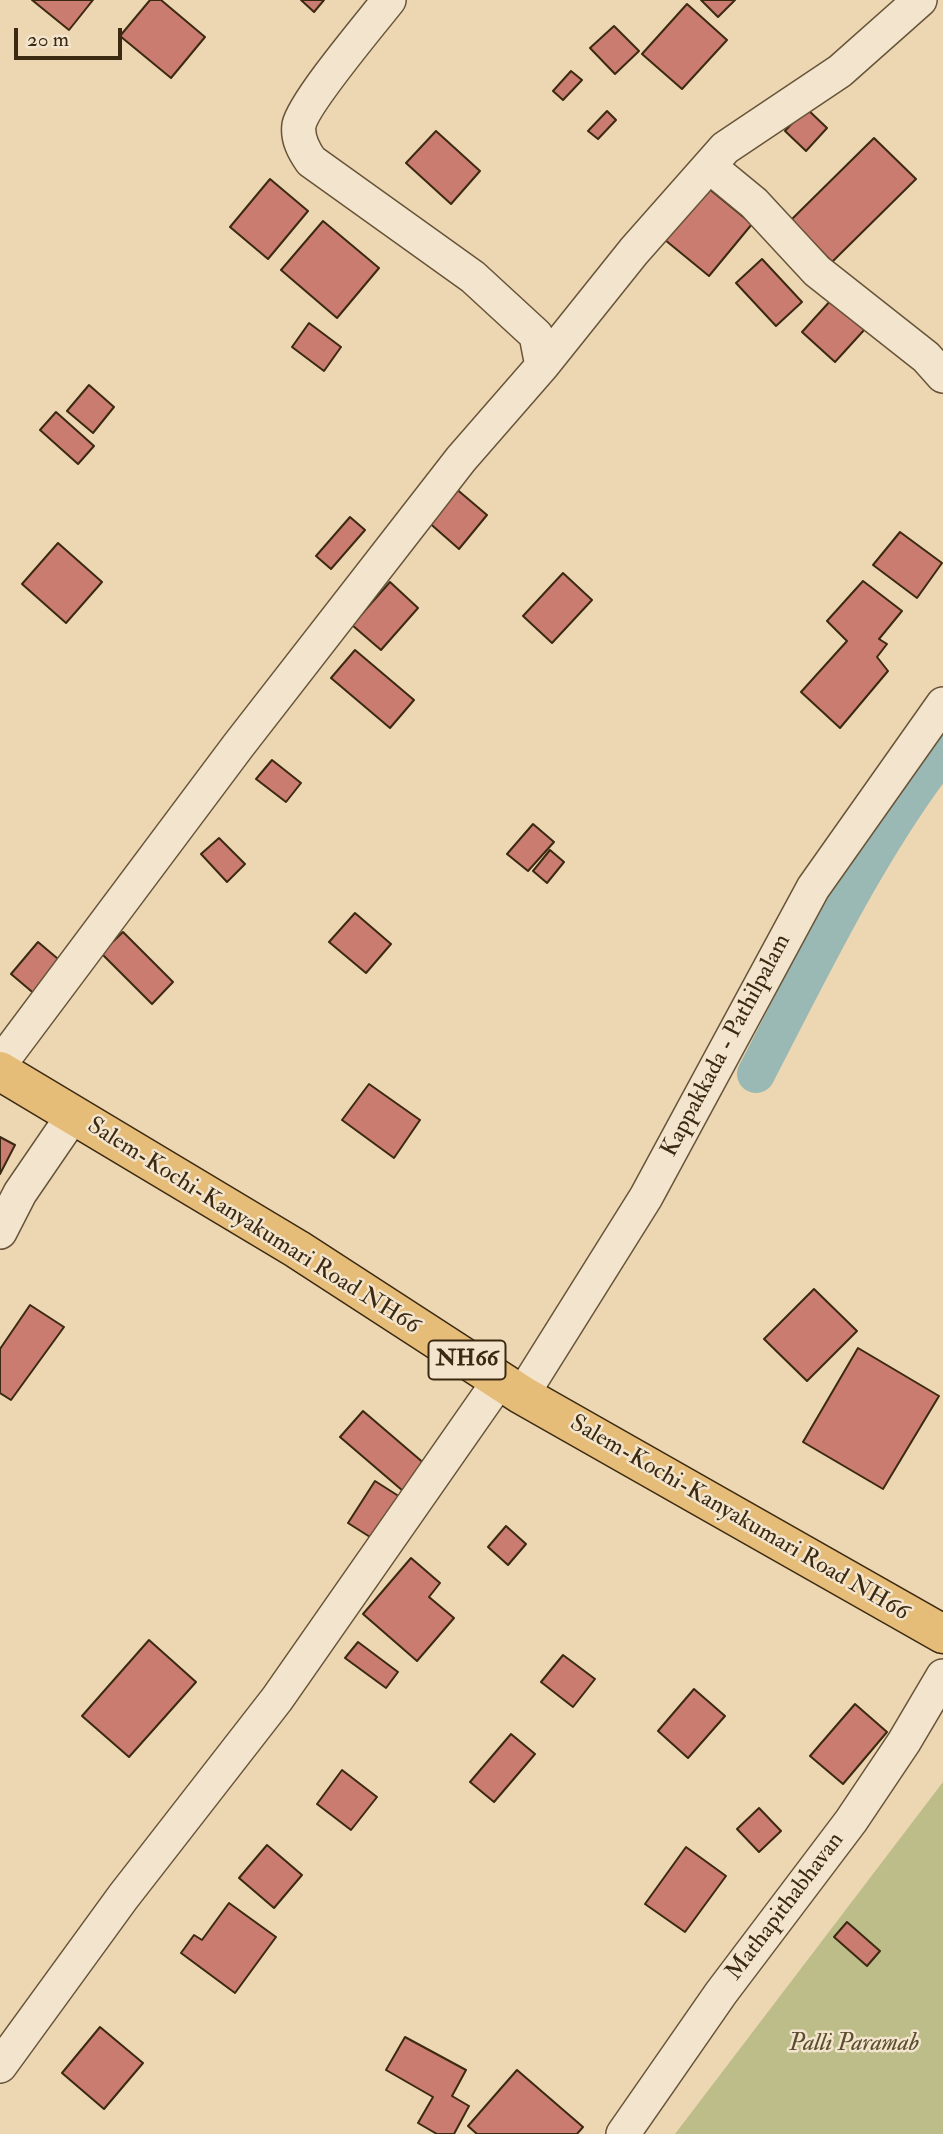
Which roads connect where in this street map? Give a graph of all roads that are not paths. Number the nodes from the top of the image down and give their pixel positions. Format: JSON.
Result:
{"nodes":[{"id":1,"x":389,"y":0,"type":"edge"},
{"id":2,"x":920,"y":0,"type":"edge"},
{"id":3,"x":709,"y":166,"type":"junction"},
{"id":4,"x":542,"y":366,"type":"junction"},
{"id":5,"x":943,"y":376,"type":"edge"},
{"id":6,"x":943,"y":704,"type":"edge"},
{"id":7,"x":0,"y":1064,"type":"edge"},
{"id":8,"x":0,"y":1071,"type":"edge"},
{"id":9,"x":72,"y":1116,"type":"junction"},
{"id":10,"x":0,"y":1231,"type":"edge"},
{"id":11,"x":510,"y":1388,"type":"junction"},
{"id":12,"x":943,"y":1634,"type":"edge"},
{"id":13,"x":943,"y":1676,"type":"edge"},
{"id":14,"x":0,"y":2066,"type":"edge"},
{"id":15,"x":623,"y":2134,"type":"edge"}],
"edges":[{"from":1,"to":4,"type":"street"},
{"from":2,"to":3,"type":"street"},
{"from":3,"to":4,"type":"street"},
{"from":3,"to":5,"type":"street"},
{"from":4,"to":7,"type":"street"},
{"from":6,"to":11,"type":"street","name":"Kappakkada - Pathilpalam"},
{"from":8,"to":9,"type":"highway","name":"Salem-Kochi-Kanyakumari Road NH66","number":"NH66"},
{"from":9,"to":10,"type":"street"},
{"from":9,"to":11,"type":"highway","name":"Salem-Kochi-Kanyakumari Road NH66","number":"NH66"},
{"from":11,"to":12,"type":"highway","name":"Salem-Kochi-Kanyakumari Road NH66","number":"NH66"},
{"from":11,"to":14,"type":"street","name":"Kappakkada - Pathilpalam"},
{"from":13,"to":15,"type":"street","name":"Mathapithabhavan"}]}
